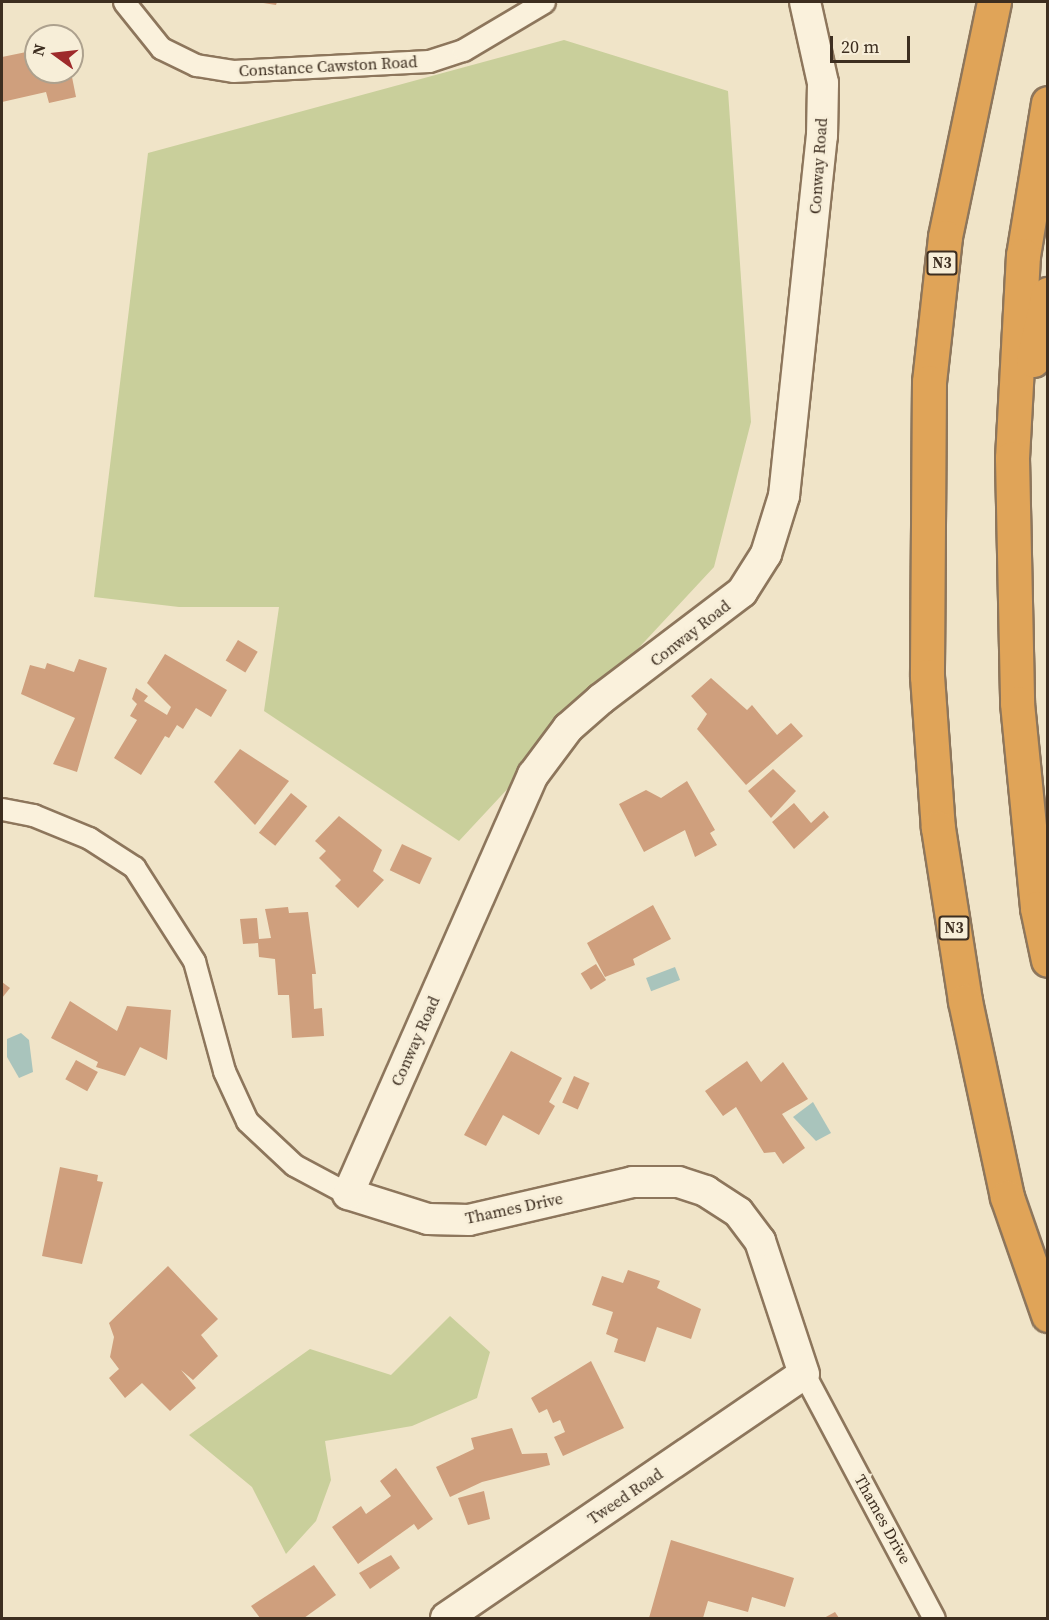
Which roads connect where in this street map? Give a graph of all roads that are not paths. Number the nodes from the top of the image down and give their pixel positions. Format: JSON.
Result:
{"nodes":[{"id":1,"x":124,"y":2,"type":"edge"},
{"id":2,"x":544,"y":2,"type":"edge"},
{"id":3,"x":805,"y":2,"type":"edge"},
{"id":4,"x":994,"y":2,"type":"edge"},
{"id":5,"x":1047,"y":103,"type":"edge"},
{"id":6,"x":1047,"y":294,"type":"edge"},
{"id":7,"x":1012,"y":458,"type":"junction"},
{"id":8,"x":2,"y":808,"type":"edge"},
{"id":9,"x":1047,"y":960,"type":"edge"},
{"id":10,"x":348,"y":1194,"type":"junction"},
{"id":11,"x":1047,"y":1316,"type":"edge"},
{"id":12,"x":804,"y":1374,"type":"junction"},
{"id":13,"x":446,"y":1618,"type":"edge"},
{"id":14,"x":934,"y":1618,"type":"edge"}],
"edges":[{"from":1,"to":2,"type":"street","name":"Constance Cawston Road"},
{"from":3,"to":10,"type":"street","name":"Conway Road"},
{"from":4,"to":11,"type":"highway","number":"N3"},
{"from":5,"to":7,"type":"highway"},
{"from":6,"to":7,"type":"highway"},
{"from":7,"to":9,"type":"highway"},
{"from":8,"to":10,"type":"street","name":"Thames Drive"},
{"from":10,"to":12,"type":"street","name":"Thames Drive"},
{"from":12,"to":13,"type":"street","name":"Tweed Road"},
{"from":12,"to":14,"type":"street","name":"Thames Drive"}]}
